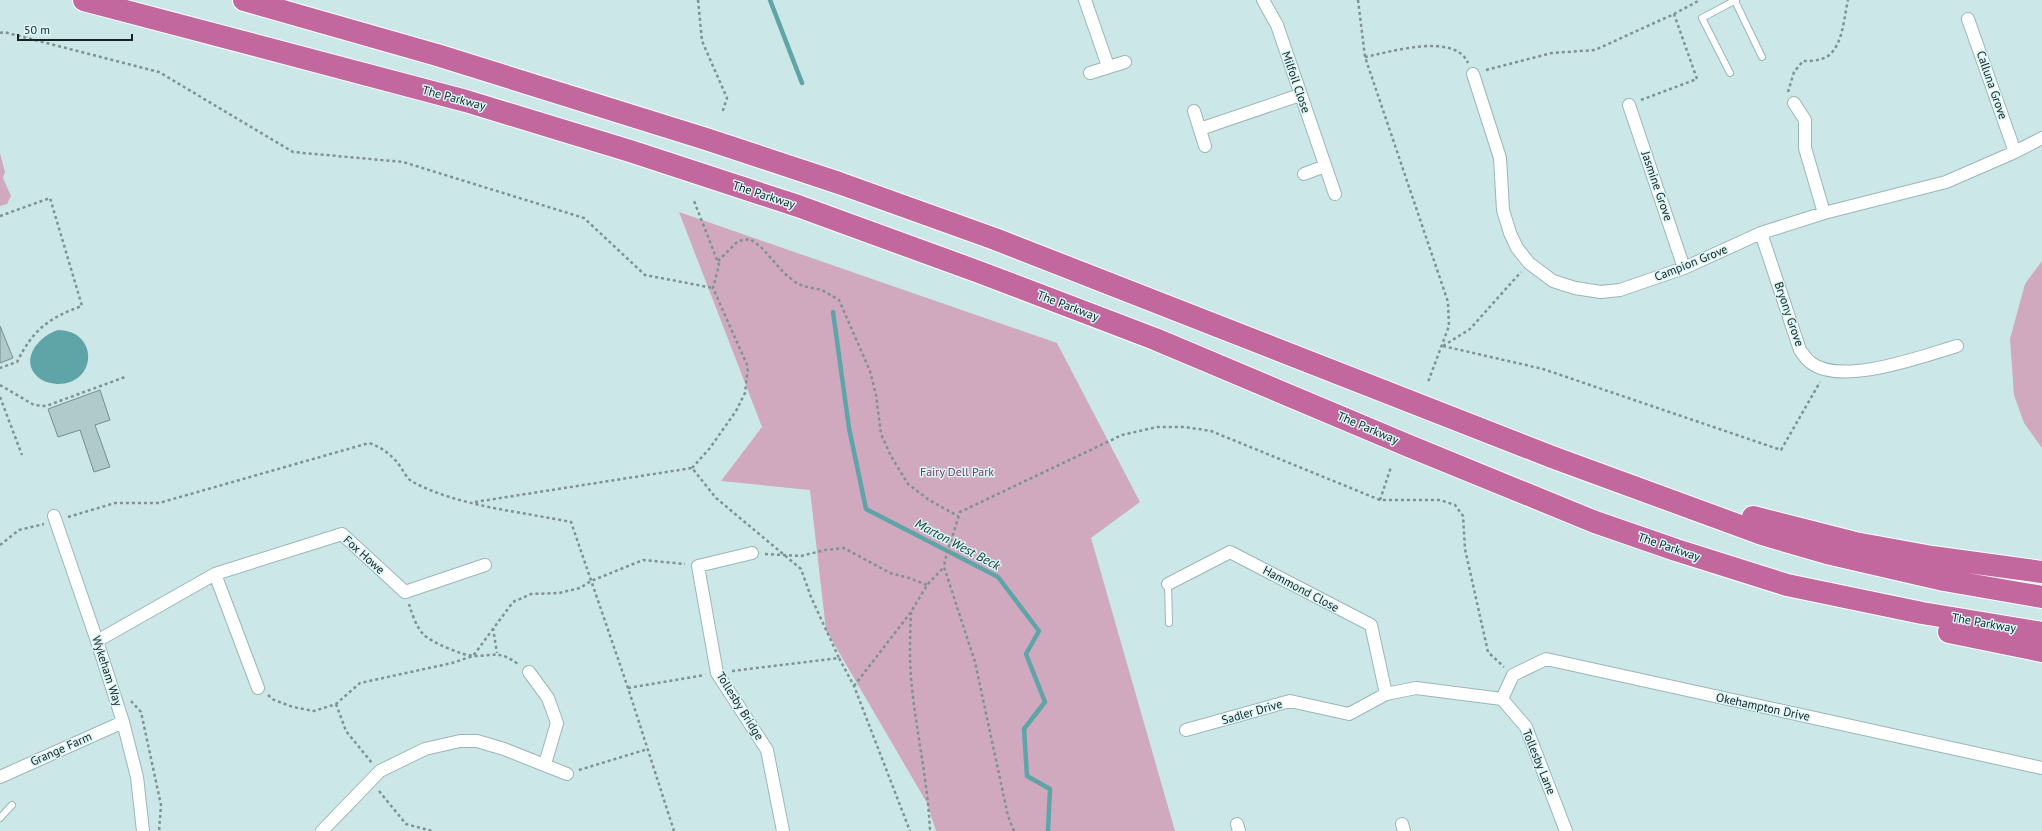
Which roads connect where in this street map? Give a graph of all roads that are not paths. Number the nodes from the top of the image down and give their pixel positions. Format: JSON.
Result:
{"nodes":[{"id":1,"x":84,"y":0,"type":"edge"},
{"id":2,"x":244,"y":0,"type":"edge"},
{"id":3,"x":1085,"y":0,"type":"edge"},
{"id":4,"x":1263,"y":0,"type":"edge"},
{"id":5,"x":1735,"y":0,"type":"edge"},
{"id":6,"x":1968,"y":18,"type":"dead end"},
{"id":7,"x":1762,"y":57,"type":"dead end"},
{"id":8,"x":1125,"y":62,"type":"dead end"},
{"id":9,"x":1108,"y":66,"type":"junction"},
{"id":10,"x":1090,"y":73,"type":"dead end"},
{"id":11,"x":1730,"y":73,"type":"dead end"},
{"id":12,"x":1473,"y":74,"type":"road end"},
{"id":13,"x":1300,"y":95,"type":"junction"},
{"id":14,"x":1794,"y":103,"type":"road end"},
{"id":15,"x":1629,"y":105,"type":"road end"},
{"id":16,"x":1194,"y":111,"type":"dead end"},
{"id":17,"x":1200,"y":128,"type":"junction"},
{"id":18,"x":2042,"y":138,"type":"edge"},
{"id":19,"x":1205,"y":146,"type":"dead end"},
{"id":20,"x":2015,"y":152,"type":"junction"},
{"id":21,"x":1325,"y":166,"type":"junction"},
{"id":22,"x":1304,"y":174,"type":"dead end"},
{"id":23,"x":1335,"y":194,"type":"dead end"},
{"id":24,"x":1824,"y":213,"type":"junction"},
{"id":25,"x":1761,"y":233,"type":"junction"},
{"id":26,"x":1684,"y":268,"type":"junction"},
{"id":27,"x":1957,"y":346,"type":"dead end"},
{"id":28,"x":1627,"y":486,"type":"junction"},
{"id":29,"x":54,"y":518,"type":"road end"},
{"id":30,"x":752,"y":553,"type":"road end"},
{"id":31,"x":485,"y":565,"type":"dead end"},
{"id":32,"x":2042,"y":572,"type":"edge"},
{"id":33,"x":215,"y":574,"type":"junction"},
{"id":34,"x":1168,"y":584,"type":"joint"},
{"id":35,"x":1818,"y":593,"type":"junction"},
{"id":36,"x":2042,"y":597,"type":"edge"},
{"id":37,"x":1169,"y":623,"type":"dead end"},
{"id":38,"x":2042,"y":634,"type":"edge"},
{"id":39,"x":98,"y":641,"type":"junction"},
{"id":40,"x":2042,"y":651,"type":"edge"},
{"id":41,"x":529,"y":672,"type":"road end"},
{"id":42,"x":258,"y":688,"type":"road end"},
{"id":43,"x":1386,"y":694,"type":"junction"},
{"id":44,"x":1502,"y":699,"type":"junction"},
{"id":45,"x":123,"y":722,"type":"junction"},
{"id":46,"x":1186,"y":730,"type":"dead end"},
{"id":47,"x":545,"y":764,"type":"junction"},
{"id":48,"x":2042,"y":768,"type":"edge"},
{"id":49,"x":567,"y":774,"type":"road end"},
{"id":50,"x":0,"y":777,"type":"edge"},
{"id":51,"x":12,"y":805,"type":"dead end"},
{"id":52,"x":0,"y":818,"type":"edge"},
{"id":53,"x":144,"y":831,"type":"edge"},
{"id":54,"x":322,"y":831,"type":"edge"},
{"id":55,"x":783,"y":831,"type":"edge"},
{"id":56,"x":790,"y":831,"type":"edge"},
{"id":57,"x":1566,"y":831,"type":"edge"}],
"edges":[{"from":1,"to":35,"type":"highway","name":"The Parkway"},
{"from":2,"to":28,"type":"highway"},
{"from":3,"to":9,"type":"street"},
{"from":4,"to":13,"type":"street","name":"Milfoil Close"},
{"from":5,"to":7,"type":"lane"},
{"from":5,"to":11,"type":"lane"},
{"from":6,"to":20,"type":"street","name":"Calluna Grove"},
{"from":8,"to":9,"type":"street"},
{"from":9,"to":10,"type":"street"},
{"from":12,"to":26,"type":"street","name":"Campion Grove"},
{"from":13,"to":17,"type":"street"},
{"from":13,"to":21,"type":"street","name":"Milfoil Close"},
{"from":14,"to":24,"type":"street"},
{"from":15,"to":26,"type":"street","name":"Jasmine Grove"},
{"from":16,"to":17,"type":"street"},
{"from":17,"to":19,"type":"street"},
{"from":18,"to":20,"type":"street","name":"Campion Grove"},
{"from":20,"to":24,"type":"street","name":"Campion Grove"},
{"from":21,"to":22,"type":"street"},
{"from":21,"to":23,"type":"street","name":"Milfoil Close"},
{"from":24,"to":25,"type":"street","name":"Campion Grove"},
{"from":25,"to":26,"type":"street","name":"Campion Grove"},
{"from":25,"to":27,"type":"street","name":"Bryony Grove"},
{"from":28,"to":32,"type":"highway"},
{"from":28,"to":36,"type":"highway"},
{"from":29,"to":39,"type":"street","name":"Wykeham Way"},
{"from":30,"to":55,"type":"street","name":"Tollesby Bridge"},
{"from":31,"to":33,"type":"street","name":"Fox Howe"},
{"from":33,"to":39,"type":"street","name":"Fox Howe"},
{"from":33,"to":42,"type":"street"},
{"from":34,"to":37,"type":"lane"},
{"from":34,"to":43,"type":"street","name":"Hammond Close"},
{"from":35,"to":38,"type":"highway","name":"The Parkway"},
{"from":35,"to":40,"type":"highway"},
{"from":39,"to":45,"type":"street","name":"Wykeham Way"},
{"from":41,"to":47,"type":"street"},
{"from":43,"to":44,"type":"street","name":"Sadler Drive"},
{"from":43,"to":46,"type":"street","name":"Sadler Drive"},
{"from":44,"to":48,"type":"street","name":"Okehampton Drive"},
{"from":44,"to":57,"type":"street","name":"Tollesby Lane"},
{"from":45,"to":50,"type":"street","name":"Grange Farm"},
{"from":45,"to":53,"type":"street","name":"Wykeham Way"},
{"from":47,"to":49,"type":"street"},
{"from":47,"to":54,"type":"street"},
{"from":51,"to":52,"type":"lane"},
{"from":55,"to":56,"type":"street","name":"Tollesby Bridge"}]}
